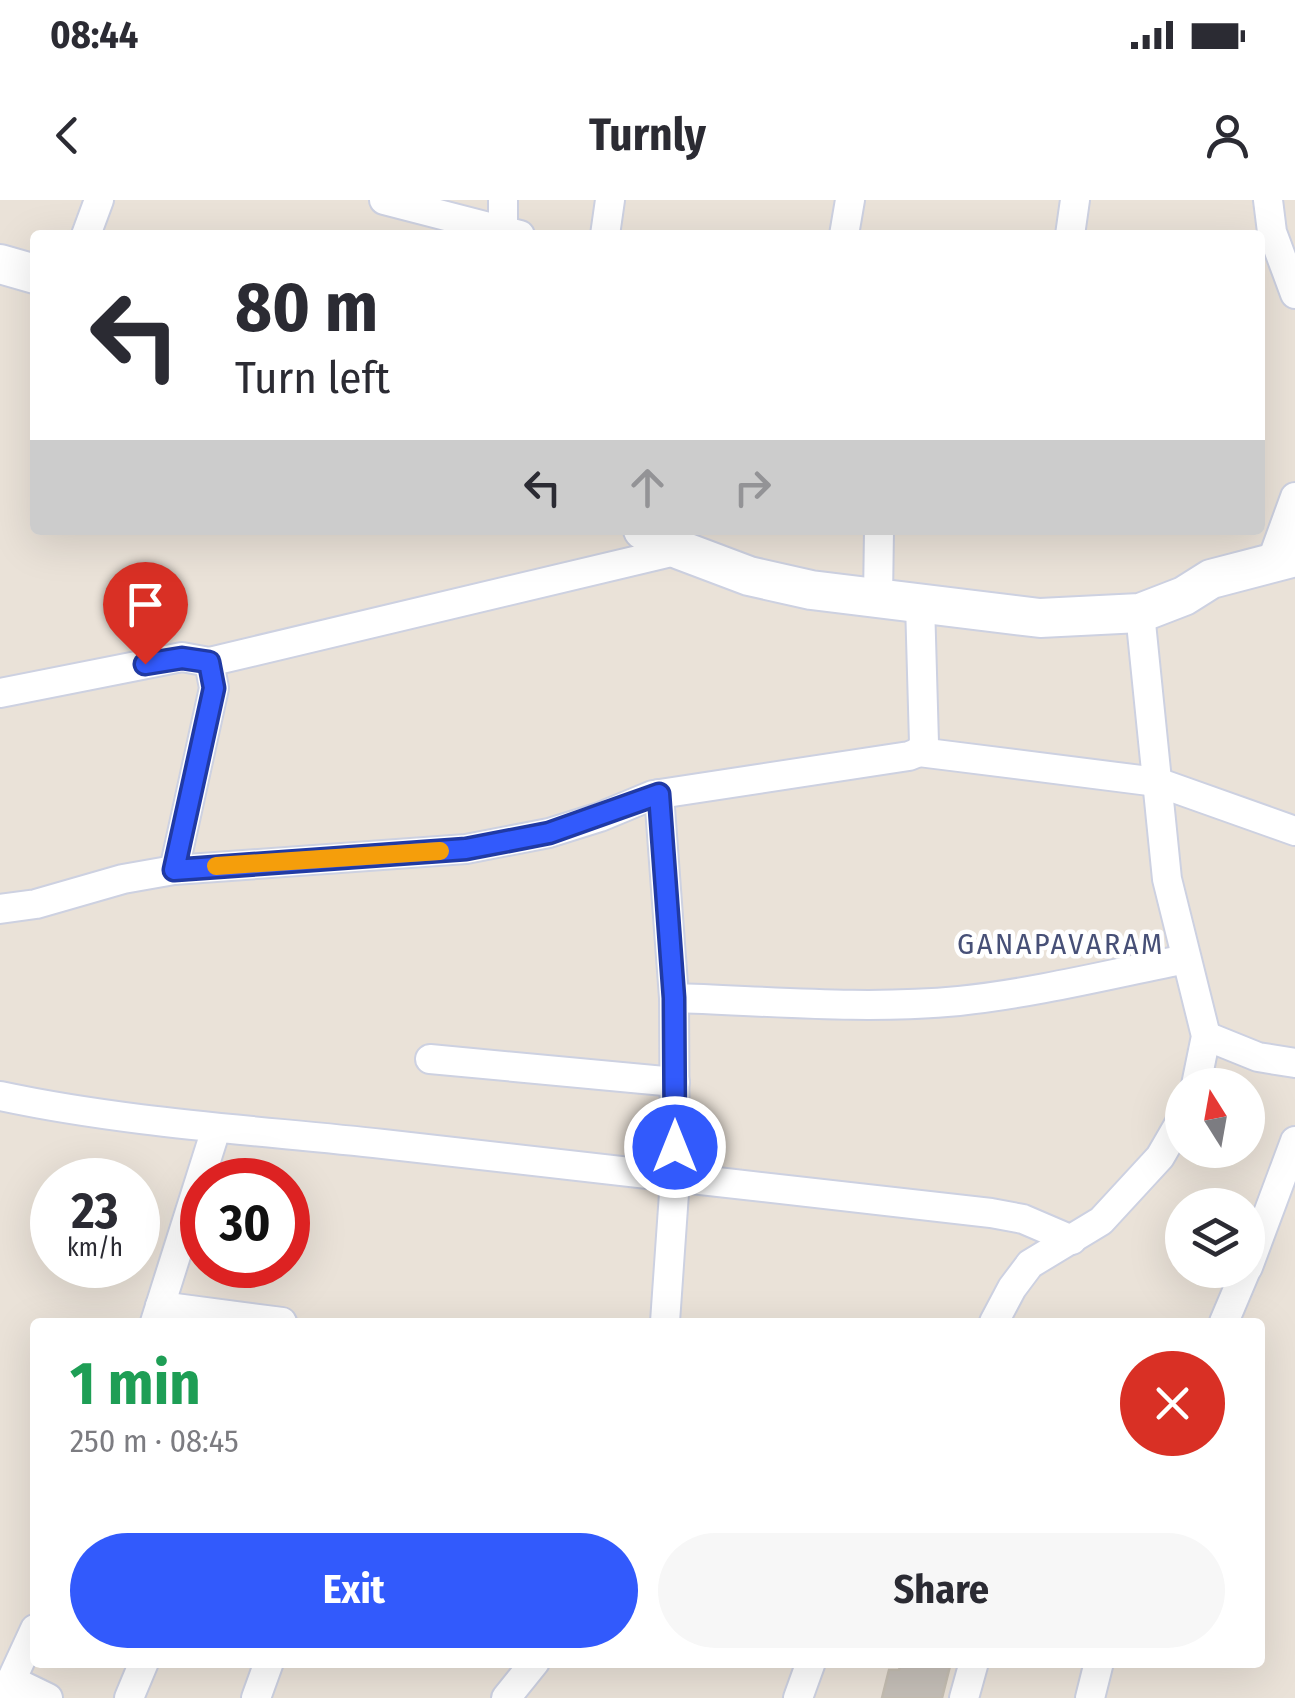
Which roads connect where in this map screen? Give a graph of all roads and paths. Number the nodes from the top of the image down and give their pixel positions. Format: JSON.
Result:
{"nodes":[{"id":1,"x":98,"y":200,"type":"edge"},
{"id":2,"x":384,"y":200,"type":"edge"},
{"id":3,"x":503,"y":200,"type":"edge"},
{"id":4,"x":610,"y":200,"type":"edge"},
{"id":5,"x":850,"y":200,"type":"edge"},
{"id":6,"x":1075,"y":200,"type":"edge"},
{"id":7,"x":1268,"y":200,"type":"edge"},
{"id":8,"x":88,"y":230,"type":"edge"},
{"id":9,"x":500,"y":230,"type":"edge"},
{"id":10,"x":511,"y":230,"type":"edge"},
{"id":11,"x":606,"y":230,"type":"edge"},
{"id":12,"x":845,"y":230,"type":"edge"},
{"id":13,"x":1071,"y":230,"type":"edge"},
{"id":14,"x":0,"y":264,"type":"edge"},
{"id":15,"x":30,"y":273,"type":"edge"},
{"id":16,"x":1295,"y":294,"type":"edge"},
{"id":17,"x":1295,"y":497,"type":"edge"},
{"id":18,"x":653,"y":535,"type":"edge"},
{"id":19,"x":879,"y":535,"type":"edge"},
{"id":20,"x":680,"y":550,"type":"junction"},
{"id":21,"x":1283,"y":560,"type":"edge"},
{"id":22,"x":878,"y":598,"type":"junction"},
{"id":23,"x":920,"y":603,"type":"junction"},
{"id":24,"x":1140,"y":613,"type":"junction"},
{"id":25,"x":209,"y":662,"type":"junction"},
{"id":26,"x":0,"y":693,"type":"edge"},
{"id":27,"x":920,"y":752,"type":"junction"},
{"id":28,"x":1157,"y":782,"type":"junction"},
{"id":29,"x":659,"y":794,"type":"junction"},
{"id":30,"x":1295,"y":831,"type":"edge"},
{"id":31,"x":174,"y":870,"type":"junction"},
{"id":32,"x":0,"y":909,"type":"edge"},
{"id":33,"x":1186,"y":959,"type":"junction"},
{"id":34,"x":674,"y":998,"type":"junction"},
{"id":35,"x":1206,"y":1036,"type":"junction"},
{"id":36,"x":430,"y":1059,"type":"dead end"},
{"id":37,"x":1295,"y":1063,"type":"edge"},
{"id":38,"x":1199,"y":1068,"type":"edge"},
{"id":39,"x":675,"y":1082,"type":"junction"},
{"id":40,"x":0,"y":1096,"type":"edge"},
{"id":41,"x":216,"y":1129,"type":"junction"},
{"id":42,"x":1295,"y":1141,"type":"edge"},
{"id":43,"x":1165,"y":1149,"type":"edge"},
{"id":44,"x":675,"y":1179,"type":"junction"},
{"id":45,"x":1265,"y":1220,"type":"edge"},
{"id":46,"x":1072,"y":1240,"type":"junction"},
{"id":47,"x":1238,"y":1288,"type":"edge"},
{"id":48,"x":158,"y":1314,"type":"edge"},
{"id":49,"x":220,"y":1318,"type":"edge"},
{"id":50,"x":664,"y":1318,"type":"edge"},
{"id":51,"x":996,"y":1318,"type":"edge"},
{"id":52,"x":1226,"y":1318,"type":"edge"},
{"id":53,"x":30,"y":1640,"type":"edge"},
{"id":54,"x":142,"y":1668,"type":"edge"},
{"id":55,"x":267,"y":1668,"type":"edge"},
{"id":56,"x":530,"y":1668,"type":"edge"},
{"id":57,"x":809,"y":1668,"type":"edge"},
{"id":58,"x":972,"y":1668,"type":"edge"},
{"id":59,"x":1098,"y":1668,"type":"edge"},
{"id":60,"x":7,"y":1689,"type":"edge"},
{"id":61,"x":48,"y":1698,"type":"edge"},
{"id":62,"x":129,"y":1698,"type":"edge"},
{"id":63,"x":256,"y":1698,"type":"edge"},
{"id":64,"x":506,"y":1698,"type":"edge"},
{"id":65,"x":798,"y":1698,"type":"edge"},
{"id":66,"x":964,"y":1698,"type":"edge"},
{"id":67,"x":1090,"y":1698,"type":"edge"}],
"edges":[{"from":1,"to":8,"type":"street"},
{"from":2,"to":9,"type":"street"},
{"from":3,"to":10,"type":"street"},
{"from":4,"to":11,"type":"street"},
{"from":5,"to":12,"type":"street"},
{"from":6,"to":13,"type":"street"},
{"from":7,"to":16,"type":"street"},
{"from":14,"to":15,"type":"street"},
{"from":17,"to":21,"type":"street"},
{"from":18,"to":20,"type":"street"},
{"from":19,"to":22,"type":"street"},
{"from":20,"to":22,"type":"street"},
{"from":20,"to":25,"type":"street"},
{"from":21,"to":24,"type":"street"},
{"from":22,"to":23,"type":"street"},
{"from":23,"to":24,"type":"street"},
{"from":23,"to":27,"type":"street"},
{"from":24,"to":28,"type":"street"},
{"from":25,"to":26,"type":"street"},
{"from":25,"to":31,"type":"street"},
{"from":27,"to":28,"type":"street"},
{"from":27,"to":29,"type":"street"},
{"from":28,"to":30,"type":"street"},
{"from":28,"to":33,"type":"street"},
{"from":29,"to":31,"type":"street"},
{"from":29,"to":34,"type":"street"},
{"from":31,"to":32,"type":"street"},
{"from":33,"to":34,"type":"street"},
{"from":33,"to":35,"type":"street"},
{"from":34,"to":39,"type":"street"},
{"from":35,"to":37,"type":"street"},
{"from":35,"to":38,"type":"street"},
{"from":36,"to":39,"type":"street"},
{"from":39,"to":44,"type":"street"},
{"from":40,"to":41,"type":"street"},
{"from":41,"to":44,"type":"street"},
{"from":41,"to":48,"type":"street"},
{"from":42,"to":45,"type":"street"},
{"from":43,"to":46,"type":"street"},
{"from":44,"to":46,"type":"street"},
{"from":44,"to":50,"type":"street"},
{"from":46,"to":51,"type":"street"},
{"from":47,"to":52,"type":"street"},
{"from":48,"to":49,"type":"street"},
{"from":53,"to":60,"type":"street"},
{"from":54,"to":62,"type":"street"},
{"from":55,"to":63,"type":"street"},
{"from":56,"to":64,"type":"street"},
{"from":57,"to":65,"type":"street"},
{"from":58,"to":66,"type":"street"},
{"from":59,"to":67,"type":"street"},
{"from":60,"to":61,"type":"street"}]}
